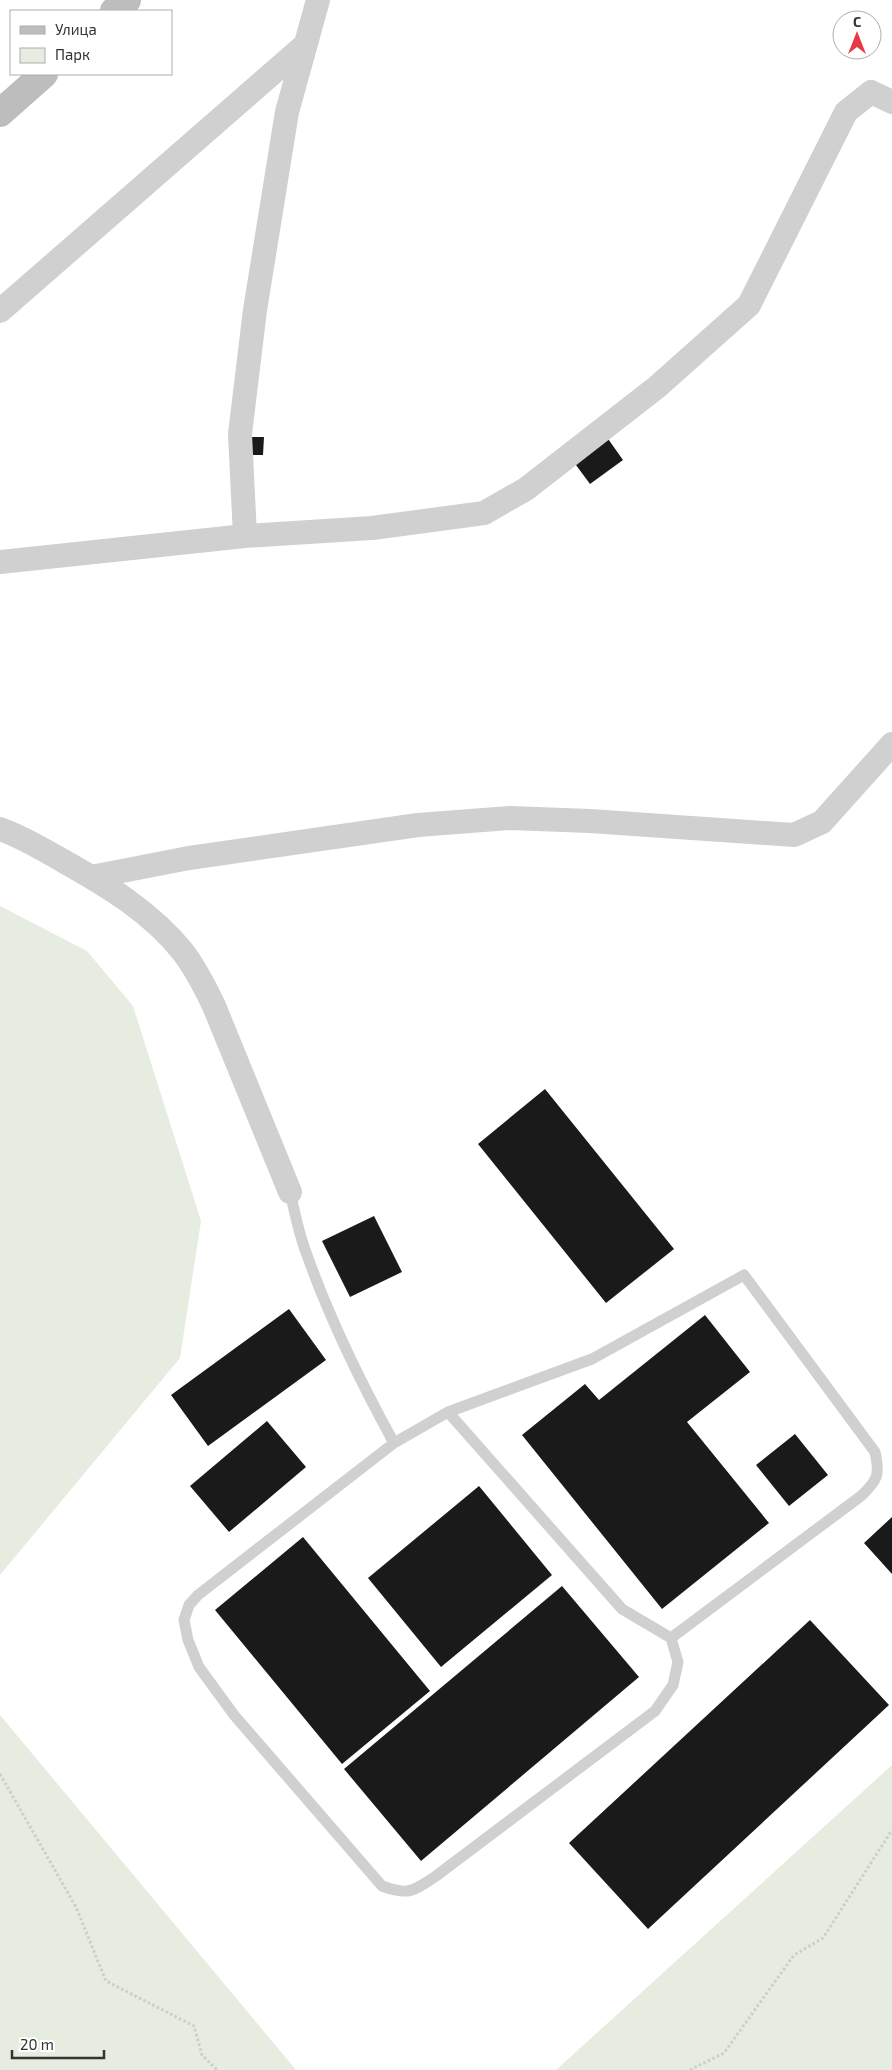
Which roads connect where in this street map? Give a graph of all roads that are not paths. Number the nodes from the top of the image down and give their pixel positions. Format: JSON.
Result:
{"nodes":[{"id":1,"x":127,"y":0,"type":"edge"},
{"id":2,"x":318,"y":0,"type":"edge"},
{"id":3,"x":115,"y":10,"type":"edge"},
{"id":4,"x":306,"y":44,"type":"junction"},
{"id":5,"x":43,"y":75,"type":"edge"},
{"id":6,"x":892,"y":102,"type":"edge"},
{"id":7,"x":0,"y":113,"type":"edge"},
{"id":8,"x":0,"y":311,"type":"edge"},
{"id":9,"x":245,"y":536,"type":"junction"},
{"id":10,"x":0,"y":562,"type":"edge"},
{"id":11,"x":892,"y":744,"type":"edge"},
{"id":12,"x":0,"y":829,"type":"edge"},
{"id":13,"x":91,"y":877,"type":"junction"},
{"id":14,"x":290,"y":1192,"type":"joint"},
{"id":15,"x":448,"y":1412,"type":"junction"},
{"id":16,"x":394,"y":1443,"type":"junction"},
{"id":17,"x":671,"y":1638,"type":"junction"}],
"edges":[{"from":1,"to":3,"type":"main road"},
{"from":2,"to":4,"type":"street"},
{"from":4,"to":8,"type":"street"},
{"from":4,"to":9,"type":"street"},
{"from":5,"to":7,"type":"main road"},
{"from":6,"to":9,"type":"street"},
{"from":9,"to":10,"type":"street"},
{"from":11,"to":13,"type":"street"},
{"from":12,"to":13,"type":"street"},
{"from":13,"to":14,"type":"street"},
{"from":14,"to":16,"type":"lane"},
{"from":15,"to":16,"type":"lane"},
{"from":15,"to":17,"type":"lane"},
{"from":15,"to":17,"type":"lane"},
{"from":16,"to":17,"type":"lane"}]}
